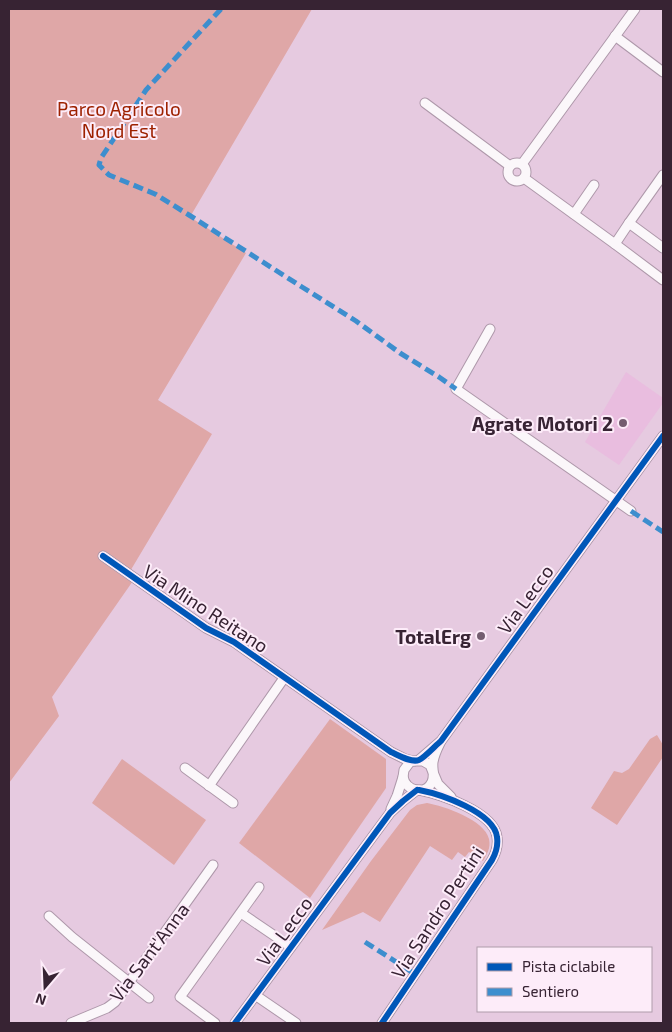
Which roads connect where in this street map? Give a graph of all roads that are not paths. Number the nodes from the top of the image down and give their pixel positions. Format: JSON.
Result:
{"nodes":[{"id":1,"x":635,"y":9,"type":"edge"},
{"id":2,"x":615,"y":36,"type":"junction"},
{"id":3,"x":663,"y":72,"type":"edge"},
{"id":4,"x":425,"y":103,"type":"dead end"},
{"id":5,"x":522,"y":164,"type":"junction"},
{"id":6,"x":510,"y":166,"type":"junction"},
{"id":7,"x":663,"y":175,"type":"edge"},
{"id":8,"x":524,"y":178,"type":"junction"},
{"id":9,"x":594,"y":185,"type":"dead end"},
{"id":10,"x":574,"y":214,"type":"junction"},
{"id":11,"x":628,"y":223,"type":"junction"},
{"id":12,"x":615,"y":244,"type":"junction"},
{"id":13,"x":663,"y":248,"type":"edge"},
{"id":14,"x":663,"y":280,"type":"edge"},
{"id":15,"x":490,"y":329,"type":"dead end"},
{"id":16,"x":663,"y":436,"type":"edge"},
{"id":17,"x":615,"y":500,"type":"junction"},
{"id":18,"x":630,"y":511,"type":"dead end"},
{"id":19,"x":103,"y":556,"type":"dead end"},
{"id":20,"x":284,"y":678,"type":"junction"},
{"id":21,"x":441,"y":741,"type":"junction"},
{"id":22,"x":391,"y":752,"type":"junction"},
{"id":23,"x":416,"y":760,"type":"junction"},
{"id":24,"x":185,"y":768,"type":"dead end"},
{"id":25,"x":433,"y":772,"type":"junction"},
{"id":26,"x":403,"y":773,"type":"junction"},
{"id":27,"x":209,"y":786,"type":"junction"},
{"id":28,"x":418,"y":790,"type":"junction"},
{"id":29,"x":455,"y":801,"type":"junction"},
{"id":30,"x":233,"y":803,"type":"dead end"},
{"id":31,"x":390,"y":813,"type":"junction"},
{"id":32,"x":213,"y":864,"type":"dead end"},
{"id":33,"x":259,"y":887,"type":"dead end"},
{"id":34,"x":241,"y":913,"type":"junction"},
{"id":35,"x":49,"y":916,"type":"dead end"},
{"id":36,"x":291,"y":947,"type":"junction"},
{"id":37,"x":129,"y":983,"type":"junction"},
{"id":38,"x":255,"y":995,"type":"junction"},
{"id":39,"x":148,"y":998,"type":"dead end"},
{"id":40,"x":71,"y":1023,"type":"edge"},
{"id":41,"x":215,"y":1023,"type":"edge"},
{"id":42,"x":235,"y":1023,"type":"edge"},
{"id":43,"x":296,"y":1023,"type":"edge"},
{"id":44,"x":382,"y":1023,"type":"edge"}],
"edges":[{"from":1,"to":2,"type":"street"},
{"from":2,"to":3,"type":"street"},
{"from":2,"to":5,"type":"street"},
{"from":4,"to":6,"type":"street"},
{"from":5,"to":6,"type":"street"},
{"from":5,"to":8,"type":"street"},
{"from":6,"to":8,"type":"street"},
{"from":7,"to":11,"type":"street"},
{"from":8,"to":10,"type":"street"},
{"from":9,"to":10,"type":"street"},
{"from":10,"to":12,"type":"street"},
{"from":11,"to":12,"type":"street"},
{"from":11,"to":13,"type":"street"},
{"from":12,"to":14,"type":"street"},
{"from":15,"to":17,"type":"street"},
{"from":16,"to":17,"type":"street","name":"Via Lecco"},
{"from":17,"to":18,"type":"street"},
{"from":17,"to":21,"type":"street","name":"Via Lecco"},
{"from":19,"to":20,"type":"street","name":"Via Mino Reitano"},
{"from":20,"to":22,"type":"street","name":"Via Mino Reitano"},
{"from":20,"to":27,"type":"street"},
{"from":21,"to":23,"type":"street","name":"Via Lecco"},
{"from":21,"to":25,"type":"street","name":"Via Lecco"},
{"from":22,"to":23,"type":"street","name":"Via Mino Reitano"},
{"from":22,"to":26,"type":"street","name":"Via Mino Reitano"},
{"from":23,"to":25,"type":"street"},
{"from":23,"to":26,"type":"street","name":"Via Lecco"},
{"from":24,"to":27,"type":"street"},
{"from":25,"to":28,"type":"street","name":"Via Lecco"},
{"from":25,"to":29,"type":"street"},
{"from":26,"to":28,"type":"street"},
{"from":26,"to":31,"type":"street","name":"Via Lecco"},
{"from":27,"to":30,"type":"street"},
{"from":28,"to":29,"type":"street"},
{"from":28,"to":31,"type":"street","name":"Via Lecco"},
{"from":29,"to":44,"type":"street","name":"Via Sandro Pertini"},
{"from":31,"to":36,"type":"street","name":"Via Lecco"},
{"from":32,"to":37,"type":"street","name":"Via Sant'Anna"},
{"from":33,"to":34,"type":"street"},
{"from":34,"to":36,"type":"street","name":"Via Lecco"},
{"from":34,"to":41,"type":"street"},
{"from":35,"to":37,"type":"street"},
{"from":36,"to":38,"type":"street","name":"Via Lecco"},
{"from":37,"to":39,"type":"street"},
{"from":37,"to":40,"type":"street","name":"Via Sant'Anna"},
{"from":38,"to":42,"type":"street","name":"Via Lecco"},
{"from":38,"to":43,"type":"street"}]}
